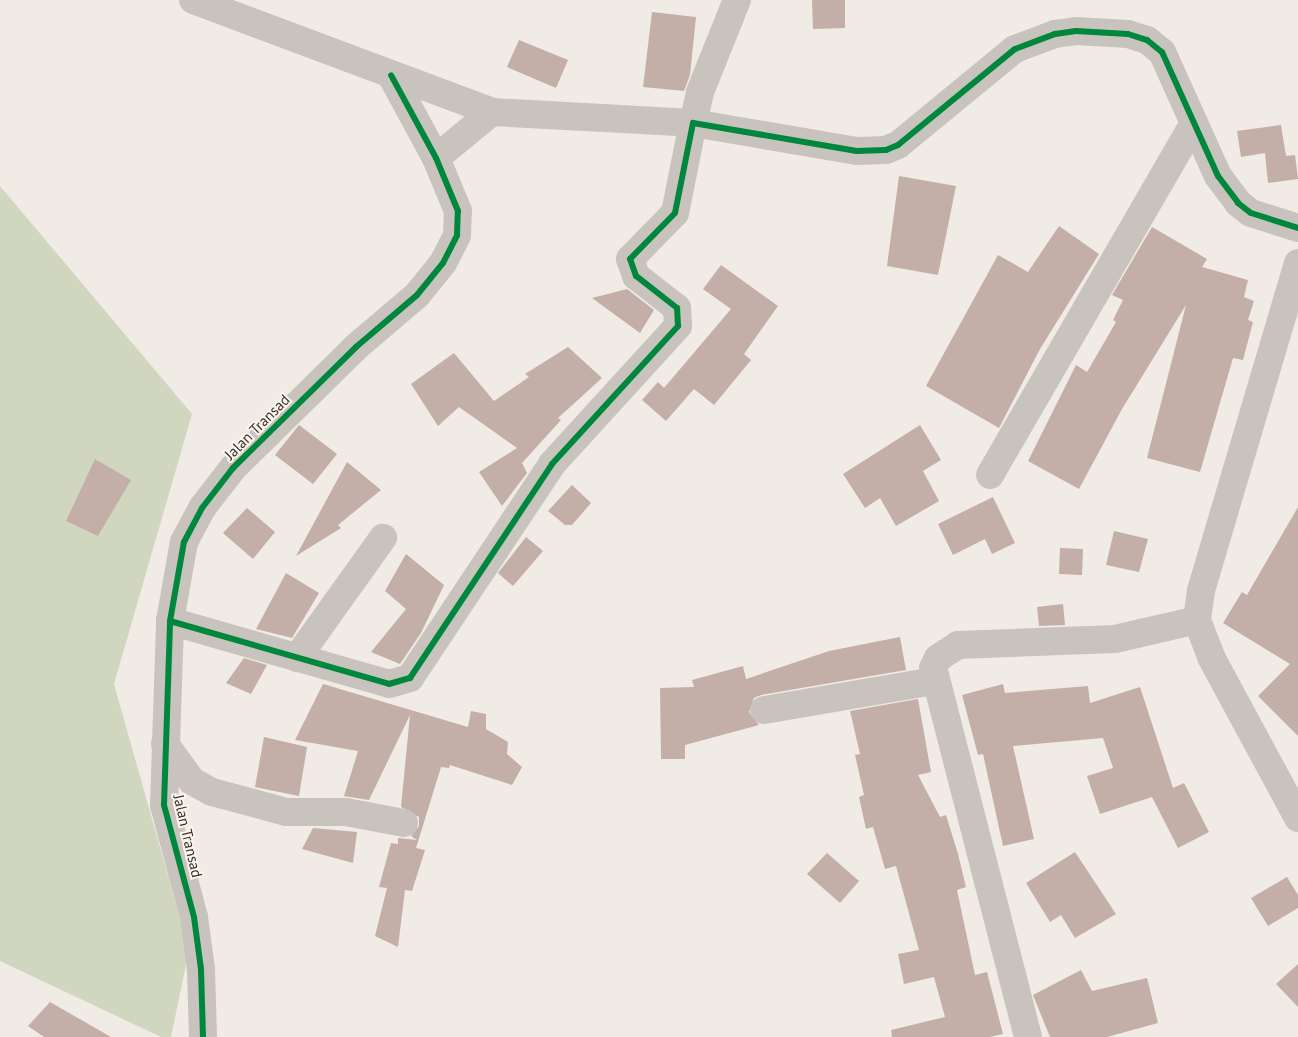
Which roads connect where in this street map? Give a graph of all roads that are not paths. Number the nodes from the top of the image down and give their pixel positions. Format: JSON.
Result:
{"nodes":[{"id":1,"x":193,"y":0,"type":"edge"},
{"id":2,"x":737,"y":0,"type":"edge"},
{"id":3,"x":391,"y":75,"type":"junction"},
{"id":4,"x":492,"y":112,"type":"junction"},
{"id":5,"x":693,"y":123,"type":"junction"},
{"id":6,"x":1194,"y":123,"type":"junction"},
{"id":7,"x":436,"y":158,"type":"junction"},
{"id":8,"x":1298,"y":228,"type":"edge"},
{"id":9,"x":1298,"y":263,"type":"edge"},
{"id":10,"x":990,"y":475,"type":"dead end"},
{"id":11,"x":383,"y":538,"type":"dead end"},
{"id":12,"x":1197,"y":620,"type":"junction"},
{"id":13,"x":170,"y":621,"type":"junction"},
{"id":14,"x":297,"y":658,"type":"junction"},
{"id":15,"x":933,"y":681,"type":"junction"},
{"id":16,"x":764,"y":710,"type":"dead end"},
{"id":17,"x":165,"y":744,"type":"junction"},
{"id":18,"x":1298,"y":818,"type":"edge"},
{"id":19,"x":404,"y":823,"type":"dead end"},
{"id":20,"x":202,"y":1037,"type":"edge"},
{"id":21,"x":1028,"y":1037,"type":"edge"}],
"edges":[{"from":1,"to":3,"type":"street"},
{"from":2,"to":5,"type":"street"},
{"from":3,"to":4,"type":"street"},
{"from":3,"to":7,"type":"street","name":"Jalan Transad"},
{"from":4,"to":5,"type":"street"},
{"from":4,"to":7,"type":"street"},
{"from":5,"to":6,"type":"street"},
{"from":5,"to":14,"type":"street"},
{"from":6,"to":8,"type":"street"},
{"from":6,"to":10,"type":"street"},
{"from":7,"to":13,"type":"street","name":"Jalan Transad"},
{"from":9,"to":12,"type":"street"},
{"from":11,"to":14,"type":"street"},
{"from":12,"to":15,"type":"street"},
{"from":12,"to":18,"type":"street"},
{"from":13,"to":14,"type":"street"},
{"from":13,"to":17,"type":"street","name":"Jalan Transad"},
{"from":15,"to":16,"type":"street"},
{"from":15,"to":21,"type":"street"},
{"from":17,"to":19,"type":"street"},
{"from":17,"to":20,"type":"street","name":"Jalan Transad"}]}
